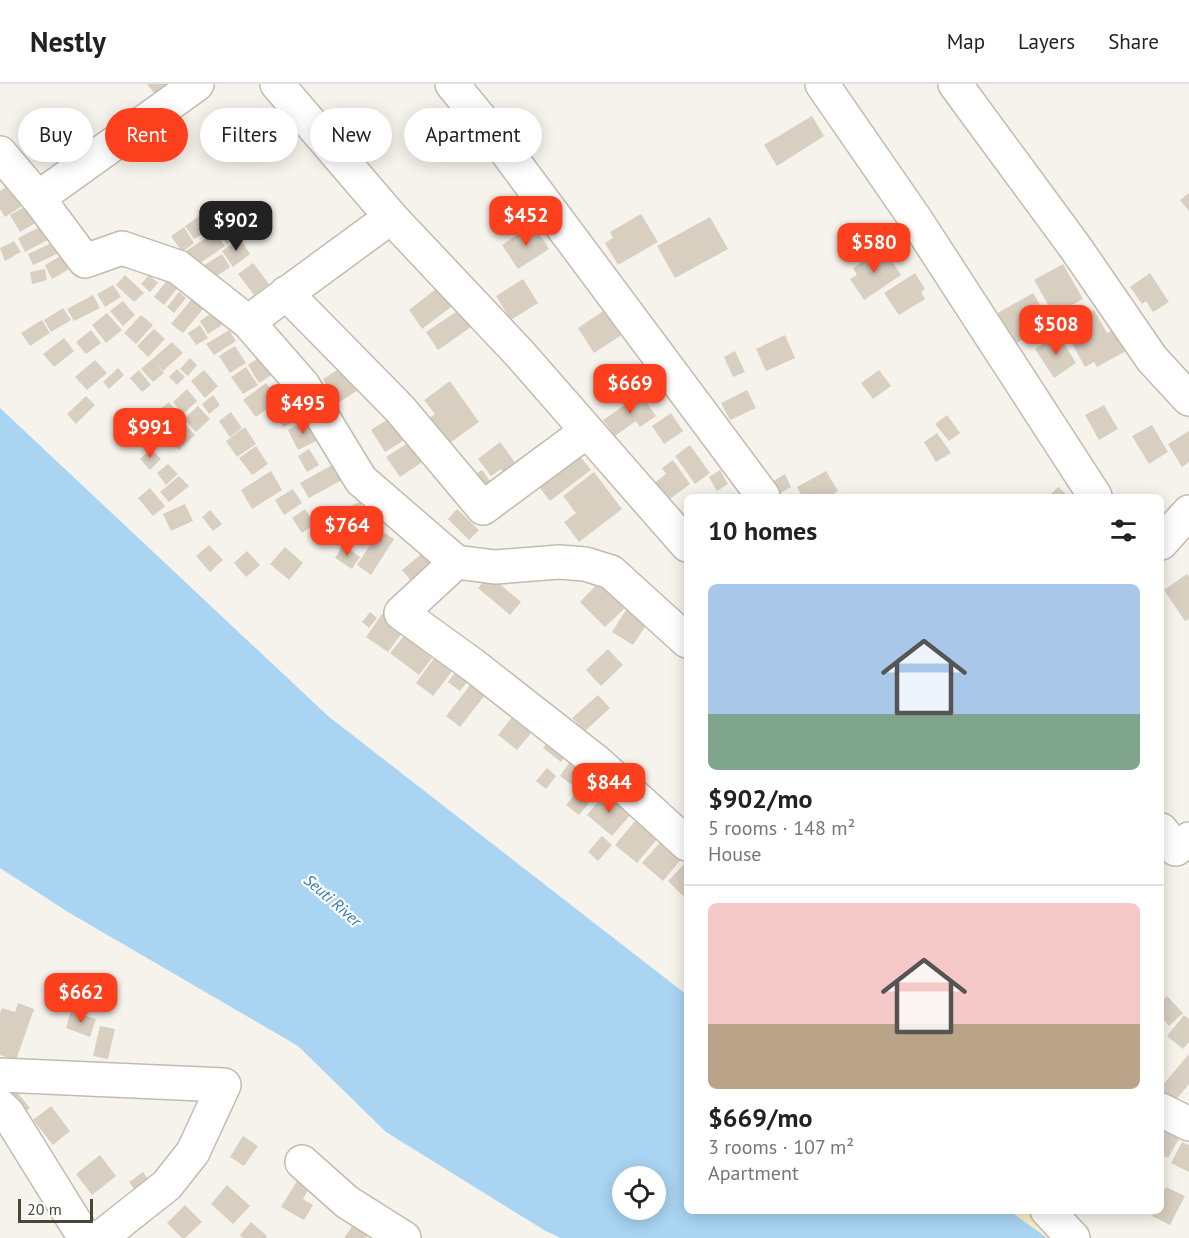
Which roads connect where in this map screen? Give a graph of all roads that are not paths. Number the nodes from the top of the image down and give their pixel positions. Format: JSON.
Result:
{"nodes":[{"id":1,"x":197,"y":84,"type":"edge"},
{"id":2,"x":277,"y":84,"type":"edge"},
{"id":3,"x":452,"y":84,"type":"edge"},
{"id":4,"x":822,"y":84,"type":"edge"},
{"id":5,"x":955,"y":84,"type":"edge"},
{"id":6,"x":0,"y":153,"type":"edge"},
{"id":7,"x":38,"y":198,"type":"junction"},
{"id":8,"x":391,"y":217,"type":"junction"},
{"id":9,"x":286,"y":293,"type":"junction"},
{"id":10,"x":248,"y":322,"type":"junction"},
{"id":11,"x":1189,"y":399,"type":"edge"},
{"id":12,"x":587,"y":431,"type":"junction"},
{"id":13,"x":763,"y":494,"type":"edge"},
{"id":14,"x":1094,"y":494,"type":"edge"},
{"id":15,"x":1189,"y":512,"type":"edge"},
{"id":16,"x":1164,"y":540,"type":"edge"},
{"id":17,"x":684,"y":542,"type":"edge"},
{"id":18,"x":456,"y":562,"type":"junction"},
{"id":19,"x":684,"y":638,"type":"edge"},
{"id":20,"x":684,"y":841,"type":"edge"},
{"id":21,"x":0,"y":1075,"type":"edge"},
{"id":22,"x":0,"y":1106,"type":"edge"},
{"id":23,"x":1164,"y":1112,"type":"edge"},
{"id":24,"x":1189,"y":1124,"type":"edge"},
{"id":25,"x":302,"y":1162,"type":"dead end"},
{"id":26,"x":1051,"y":1214,"type":"edge"},
{"id":27,"x":86,"y":1238,"type":"edge"},
{"id":28,"x":100,"y":1238,"type":"edge"},
{"id":29,"x":404,"y":1238,"type":"edge"},
{"id":30,"x":1073,"y":1238,"type":"edge"}],
"edges":[{"from":1,"to":7,"type":"street"},
{"from":2,"to":8,"type":"street"},
{"from":3,"to":13,"type":"street"},
{"from":4,"to":14,"type":"street"},
{"from":5,"to":11,"type":"street"},
{"from":6,"to":7,"type":"street"},
{"from":7,"to":10,"type":"street"},
{"from":8,"to":9,"type":"street"},
{"from":8,"to":12,"type":"street"},
{"from":9,"to":10,"type":"street"},
{"from":9,"to":12,"type":"street"},
{"from":10,"to":18,"type":"street"},
{"from":12,"to":17,"type":"street"},
{"from":15,"to":16,"type":"street"},
{"from":18,"to":19,"type":"street"},
{"from":18,"to":20,"type":"street"},
{"from":21,"to":28,"type":"street"},
{"from":22,"to":27,"type":"street"},
{"from":23,"to":24,"type":"street"},
{"from":25,"to":29,"type":"street"},
{"from":26,"to":30,"type":"street"}]}
